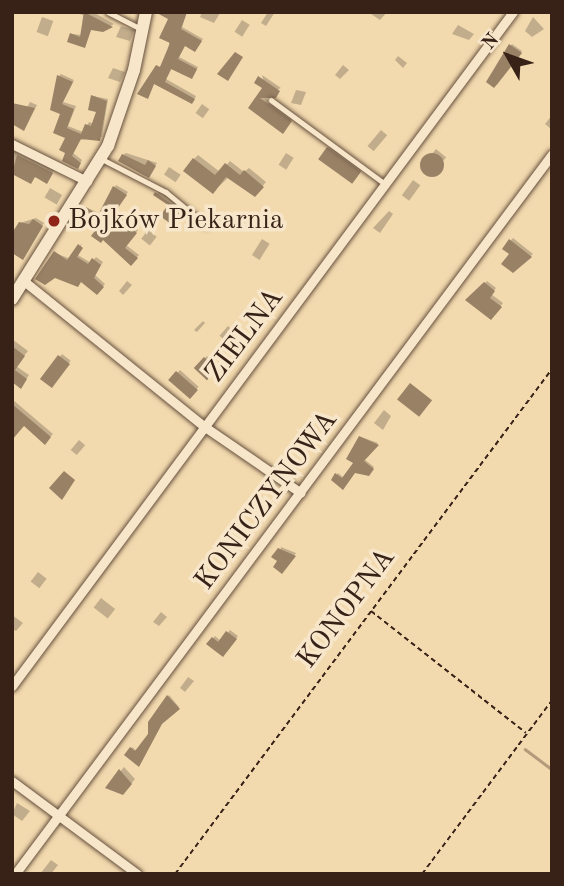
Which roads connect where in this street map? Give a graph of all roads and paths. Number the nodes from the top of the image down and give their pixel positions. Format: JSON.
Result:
{"nodes":[{"id":1,"x":108,"y":12,"type":"edge"},
{"id":2,"x":146,"y":12,"type":"edge"},
{"id":3,"x":513,"y":12,"type":"edge"},
{"id":4,"x":142,"y":29,"type":"junction"},
{"id":5,"x":271,"y":100,"type":"dead end"},
{"id":6,"x":12,"y":144,"type":"edge"},
{"id":7,"x":552,"y":154,"type":"edge"},
{"id":8,"x":101,"y":159,"type":"junction"},
{"id":9,"x":87,"y":181,"type":"junction"},
{"id":10,"x":385,"y":184,"type":"junction"},
{"id":11,"x":206,"y":225,"type":"dead end"},
{"id":12,"x":24,"y":281,"type":"junction"},
{"id":13,"x":12,"y":299,"type":"edge"},
{"id":14,"x":552,"y":369,"type":"edge"},
{"id":15,"x":205,"y":428,"type":"junction"},
{"id":16,"x":301,"y":493,"type":"junction"},
{"id":17,"x":370,"y":611,"type":"junction"},
{"id":18,"x":12,"y":686,"type":"edge"},
{"id":19,"x":552,"y":700,"type":"edge"},
{"id":20,"x":527,"y":733,"type":"junction"},
{"id":21,"x":12,"y":781,"type":"edge"},
{"id":22,"x":59,"y":816,"type":"junction"},
{"id":23,"x":15,"y":874,"type":"edge"},
{"id":24,"x":137,"y":874,"type":"edge"},
{"id":25,"x":175,"y":874,"type":"edge"},
{"id":26,"x":422,"y":874,"type":"edge"}],
"edges":[{"from":1,"to":4,"type":"lane"},
{"from":2,"to":4,"type":"street"},
{"from":3,"to":10,"type":"street","name":"ZIELNA"},
{"from":4,"to":8,"type":"street"},
{"from":5,"to":10,"type":"lane"},
{"from":6,"to":9,"type":"street"},
{"from":7,"to":16,"type":"street","name":"KONICZYNOWA"},
{"from":8,"to":9,"type":"street"},
{"from":8,"to":11,"type":"lane"},
{"from":9,"to":12,"type":"street"},
{"from":10,"to":15,"type":"street","name":"ZIELNA"},
{"from":12,"to":13,"type":"street"},
{"from":12,"to":15,"type":"street"},
{"from":14,"to":17,"type":"path","name":"KONOPNA"},
{"from":15,"to":16,"type":"street"},
{"from":15,"to":18,"type":"street","name":"ZIELNA"},
{"from":16,"to":22,"type":"street","name":"KONICZYNOWA"},
{"from":17,"to":20,"type":"path"},
{"from":17,"to":25,"type":"path","name":"KONOPNA"},
{"from":19,"to":20,"type":"path"},
{"from":20,"to":26,"type":"path"},
{"from":21,"to":22,"type":"street"},
{"from":22,"to":23,"type":"street","name":"KONICZYNOWA"},
{"from":22,"to":24,"type":"street"}]}
